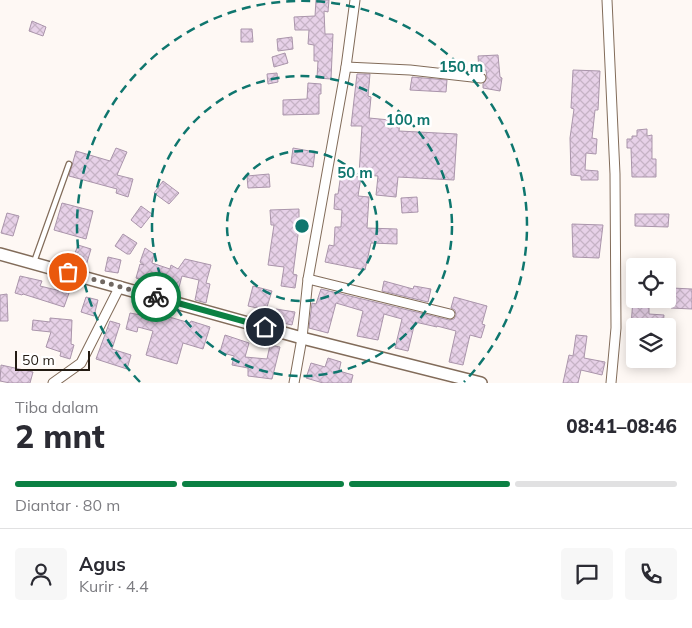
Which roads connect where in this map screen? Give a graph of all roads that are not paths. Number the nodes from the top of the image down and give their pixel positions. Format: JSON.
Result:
{"nodes":[{"id":1,"x":355,"y":0,"type":"edge"},
{"id":2,"x":607,"y":0,"type":"edge"},
{"id":3,"x":346,"y":67,"type":"junction"},
{"id":4,"x":481,"y":78,"type":"dead end"},
{"id":5,"x":69,"y":164,"type":"dead end"},
{"id":6,"x":0,"y":254,"type":"edge"},
{"id":7,"x":34,"y":263,"type":"junction"},
{"id":8,"x":308,"y":279,"type":"junction"},
{"id":9,"x":120,"y":286,"type":"junction"},
{"id":10,"x":450,"y":314,"type":"dead end"},
{"id":11,"x":302,"y":338,"type":"junction"},
{"id":12,"x":53,"y":383,"type":"edge"},
{"id":13,"x":294,"y":383,"type":"edge"},
{"id":14,"x":481,"y":383,"type":"edge"},
{"id":15,"x":611,"y":383,"type":"edge"}],
"edges":[{"from":1,"to":3,"type":"street"},
{"from":2,"to":15,"type":"street"},
{"from":3,"to":4,"type":"street"},
{"from":3,"to":8,"type":"street"},
{"from":5,"to":7,"type":"lane"},
{"from":6,"to":7,"type":"street"},
{"from":7,"to":9,"type":"street"},
{"from":8,"to":10,"type":"street"},
{"from":8,"to":11,"type":"street"},
{"from":9,"to":11,"type":"street"},
{"from":9,"to":12,"type":"street"},
{"from":11,"to":13,"type":"street"},
{"from":11,"to":14,"type":"street"}]}
